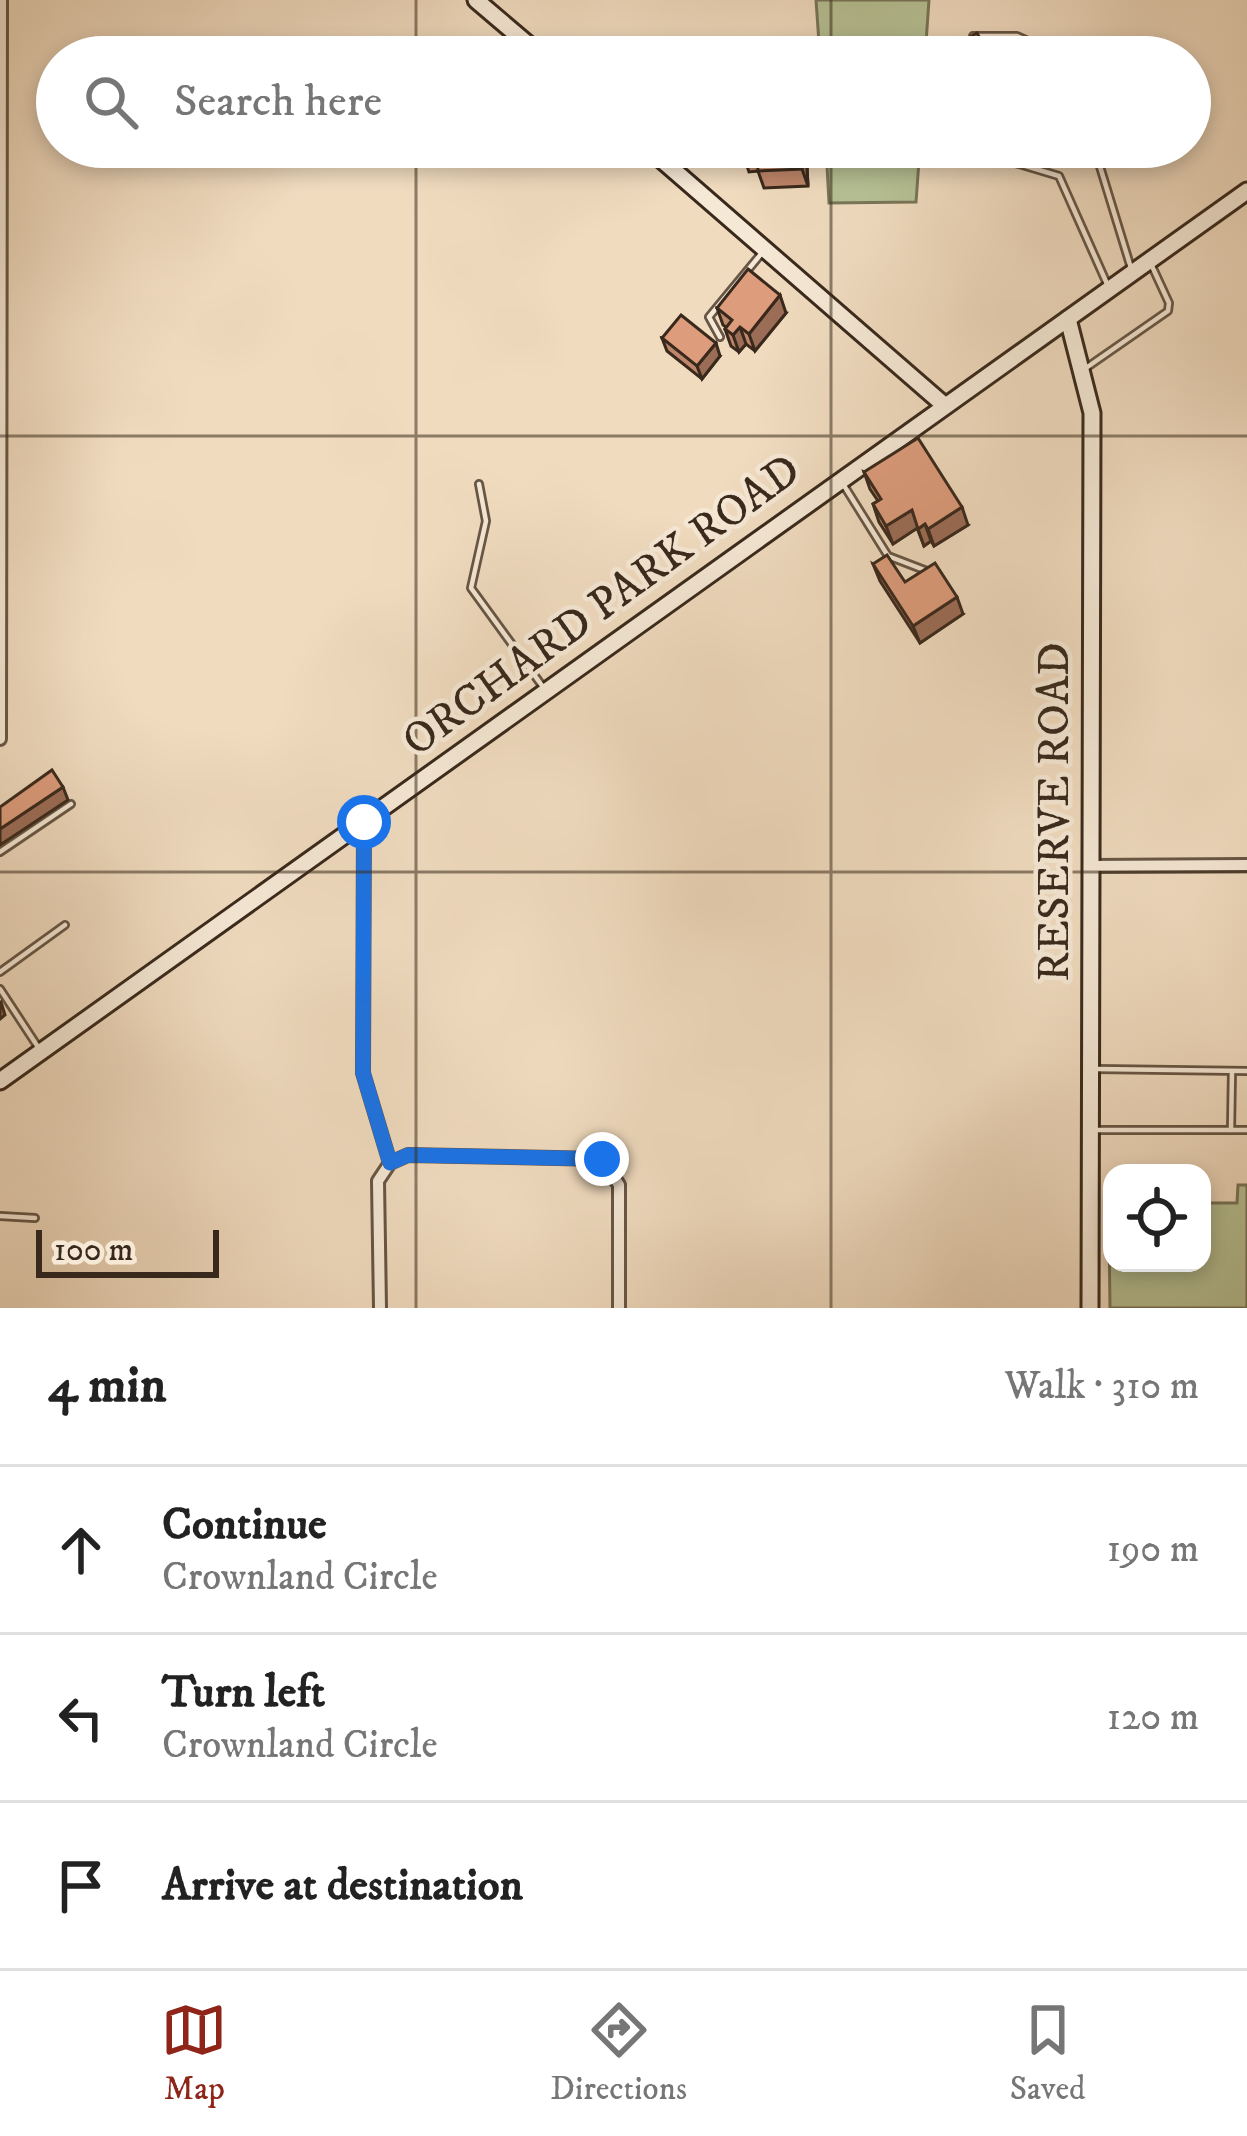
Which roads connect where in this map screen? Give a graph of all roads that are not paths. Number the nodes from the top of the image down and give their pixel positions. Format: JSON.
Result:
{"nodes":[{"id":1,"x":1,"y":0,"type":"edge"},
{"id":2,"x":476,"y":0,"type":"edge"},
{"id":3,"x":518,"y":36,"type":"edge"},
{"id":4,"x":974,"y":36,"type":"edge"},
{"id":5,"x":1008,"y":36,"type":"edge"},
{"id":6,"x":671,"y":168,"type":"edge"},
{"id":7,"x":1032,"y":168,"type":"edge"},
{"id":8,"x":1100,"y":168,"type":"edge"},
{"id":9,"x":1247,"y":190,"type":"edge"},
{"id":10,"x":765,"y":250,"type":"junction"},
{"id":11,"x":1150,"y":260,"type":"junction"},
{"id":12,"x":1132,"y":273,"type":"junction"},
{"id":13,"x":1109,"y":289,"type":"junction"},
{"id":14,"x":1068,"y":319,"type":"junction"},
{"id":15,"x":720,"y":337,"type":"edge"},
{"id":16,"x":1082,"y":371,"type":"junction"},
{"id":17,"x":944,"y":405,"type":"junction"},
{"id":18,"x":840,"y":479,"type":"junction"},
{"id":19,"x":479,"y":484,"type":"dead end"},
{"id":20,"x":931,"y":573,"type":"edge"},
{"id":21,"x":546,"y":690,"type":"junction"},
{"id":22,"x":0,"y":739,"type":"edge"},
{"id":23,"x":70,"y":804,"type":"dead end"},
{"id":24,"x":364,"y":822,"type":"junction"},
{"id":25,"x":0,"y":852,"type":"edge"},
{"id":26,"x":1247,"y":865,"type":"edge"},
{"id":27,"x":1090,"y":866,"type":"junction"},
{"id":28,"x":65,"y":925,"type":"dead end"},
{"id":29,"x":0,"y":972,"type":"edge"},
{"id":30,"x":0,"y":989,"type":"edge"},
{"id":31,"x":41,"y":1052,"type":"junction"},
{"id":32,"x":1090,"y":1069,"type":"junction"},
{"id":33,"x":1232,"y":1071,"type":"junction"},
{"id":34,"x":1247,"y":1071,"type":"edge"},
{"id":35,"x":0,"y":1082,"type":"edge"},
{"id":36,"x":1090,"y":1130,"type":"junction"},
{"id":37,"x":1231,"y":1130,"type":"junction"},
{"id":38,"x":1247,"y":1130,"type":"edge"},
{"id":39,"x":390,"y":1163,"type":"junction"},
{"id":40,"x":0,"y":1216,"type":"edge"},
{"id":41,"x":35,"y":1218,"type":"dead end"},
{"id":42,"x":380,"y":1308,"type":"edge"},
{"id":43,"x":619,"y":1308,"type":"edge"},
{"id":44,"x":1090,"y":1308,"type":"edge"}],
"edges":[{"from":1,"to":22,"type":"street"},
{"from":2,"to":3,"type":"main road"},
{"from":4,"to":5,"type":"lane"},
{"from":6,"to":10,"type":"main road"},
{"from":7,"to":13,"type":"lane"},
{"from":8,"to":12,"type":"lane"},
{"from":9,"to":11,"type":"main road","name":"ORCHARD PARK ROAD"},
{"from":10,"to":15,"type":"lane"},
{"from":10,"to":17,"type":"main road"},
{"from":11,"to":12,"type":"main road","name":"ORCHARD PARK ROAD"},
{"from":11,"to":16,"type":"lane"},
{"from":12,"to":13,"type":"main road","name":"ORCHARD PARK ROAD"},
{"from":13,"to":14,"type":"main road","name":"ORCHARD PARK ROAD"},
{"from":14,"to":16,"type":"main road","name":"RESERVE ROAD"},
{"from":14,"to":17,"type":"main road","name":"ORCHARD PARK ROAD"},
{"from":16,"to":27,"type":"main road","name":"RESERVE ROAD"},
{"from":17,"to":18,"type":"main road","name":"ORCHARD PARK ROAD"},
{"from":18,"to":20,"type":"lane"},
{"from":18,"to":21,"type":"main road","name":"ORCHARD PARK ROAD"},
{"from":19,"to":21,"type":"lane"},
{"from":21,"to":24,"type":"main road","name":"ORCHARD PARK ROAD"},
{"from":23,"to":25,"type":"lane"},
{"from":24,"to":31,"type":"main road","name":"ORCHARD PARK ROAD"},
{"from":24,"to":39,"type":"street"},
{"from":26,"to":27,"type":"street"},
{"from":27,"to":32,"type":"main road","name":"RESERVE ROAD"},
{"from":28,"to":29,"type":"lane"},
{"from":30,"to":31,"type":"lane"},
{"from":31,"to":35,"type":"main road","name":"ORCHARD PARK ROAD"},
{"from":32,"to":33,"type":"lane"},
{"from":32,"to":36,"type":"main road","name":"RESERVE ROAD"},
{"from":33,"to":34,"type":"lane"},
{"from":33,"to":37,"type":"lane"},
{"from":36,"to":37,"type":"lane"},
{"from":36,"to":44,"type":"main road","name":"RESERVE ROAD"},
{"from":37,"to":38,"type":"lane"},
{"from":39,"to":42,"type":"street"},
{"from":39,"to":43,"type":"street"},
{"from":40,"to":41,"type":"lane"}]}
